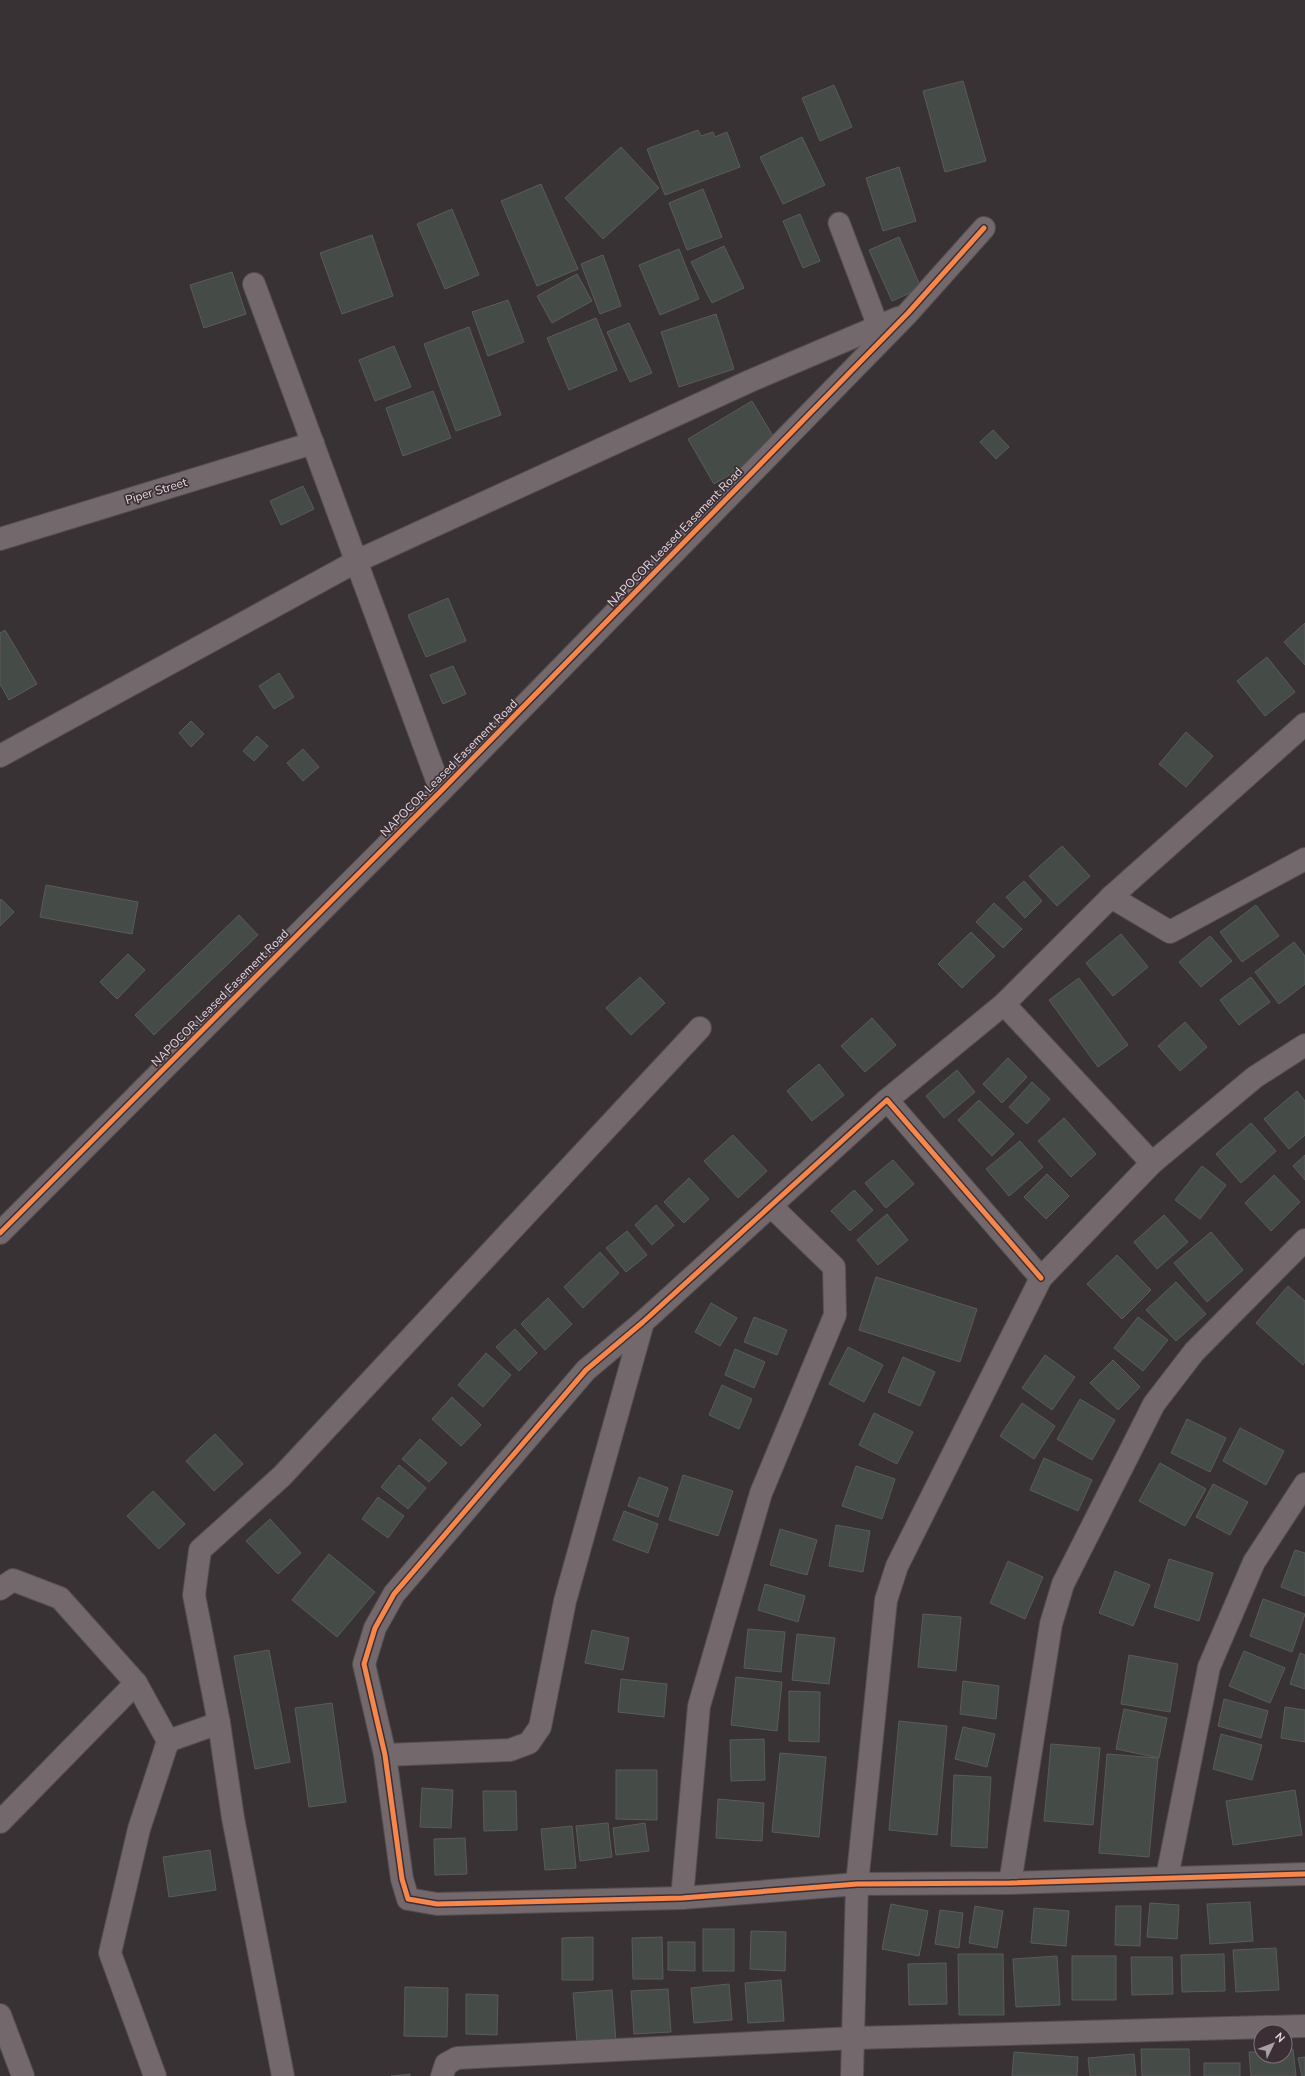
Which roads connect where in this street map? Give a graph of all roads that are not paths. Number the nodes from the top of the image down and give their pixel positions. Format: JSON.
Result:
{"nodes":[{"id":1,"x":839,"y":223,"type":"dead end"},
{"id":2,"x":984,"y":228,"type":"dead end"},
{"id":3,"x":254,"y":284,"type":"dead end"},
{"id":4,"x":908,"y":313,"type":"junction"},
{"id":5,"x":878,"y":326,"type":"junction"},
{"id":6,"x":313,"y":443,"type":"junction"},
{"id":7,"x":0,"y":539,"type":"edge"},
{"id":8,"x":357,"y":562,"type":"junction"},
{"id":9,"x":1305,"y":724,"type":"edge"},
{"id":10,"x":0,"y":756,"type":"edge"},
{"id":11,"x":441,"y":790,"type":"junction"},
{"id":12,"x":1305,"y":859,"type":"edge"},
{"id":13,"x":1111,"y":898,"type":"junction"},
{"id":14,"x":1004,"y":1004,"type":"junction"},
{"id":15,"x":700,"y":1028,"type":"dead end"},
{"id":16,"x":1305,"y":1045,"type":"edge"},
{"id":17,"x":887,"y":1100,"type":"junction"},
{"id":18,"x":1152,"y":1163,"type":"junction"},
{"id":19,"x":771,"y":1206,"type":"junction"},
{"id":20,"x":0,"y":1234,"type":"edge"},
{"id":21,"x":1305,"y":1240,"type":"edge"},
{"id":22,"x":1041,"y":1278,"type":"junction"},
{"id":23,"x":643,"y":1322,"type":"junction"},
{"id":24,"x":1305,"y":1484,"type":"edge"},
{"id":25,"x":0,"y":1589,"type":"edge"},
{"id":26,"x":136,"y":1683,"type":"junction"},
{"id":27,"x":219,"y":1723,"type":"junction"},
{"id":28,"x":168,"y":1741,"type":"junction"},
{"id":29,"x":385,"y":1755,"type":"junction"},
{"id":30,"x":0,"y":1822,"type":"edge"},
{"id":31,"x":1305,"y":1874,"type":"edge"},
{"id":32,"x":1167,"y":1877,"type":"junction"},
{"id":33,"x":857,"y":1884,"type":"junction"},
{"id":34,"x":1010,"y":1884,"type":"junction"},
{"id":35,"x":682,"y":1898,"type":"junction"},
{"id":36,"x":0,"y":2015,"type":"edge"},
{"id":37,"x":1305,"y":2026,"type":"edge"},
{"id":38,"x":854,"y":2038,"type":"junction"},
{"id":39,"x":23,"y":2076,"type":"edge"},
{"id":40,"x":155,"y":2076,"type":"edge"},
{"id":41,"x":283,"y":2076,"type":"edge"},
{"id":42,"x":442,"y":2076,"type":"edge"},
{"id":43,"x":852,"y":2076,"type":"edge"}],
"edges":[{"from":1,"to":5,"type":"lane"},
{"from":2,"to":4,"type":"street","name":"NAPOCOR Leased Easement Road"},
{"from":3,"to":6,"type":"street"},
{"from":4,"to":5,"type":"street"},
{"from":4,"to":11,"type":"street","name":"NAPOCOR Leased Easement Road"},
{"from":5,"to":8,"type":"street"},
{"from":6,"to":7,"type":"street","name":"Piper Street"},
{"from":6,"to":8,"type":"street"},
{"from":8,"to":10,"type":"street"},
{"from":8,"to":11,"type":"street"},
{"from":9,"to":13,"type":"street"},
{"from":11,"to":20,"type":"street","name":"NAPOCOR Leased Easement Road"},
{"from":12,"to":13,"type":"street"},
{"from":13,"to":14,"type":"street"},
{"from":14,"to":17,"type":"street"},
{"from":14,"to":18,"type":"street"},
{"from":15,"to":27,"type":"street"},
{"from":16,"to":18,"type":"street"},
{"from":17,"to":19,"type":"street"},
{"from":17,"to":22,"type":"street"},
{"from":18,"to":22,"type":"street"},
{"from":19,"to":23,"type":"street"},
{"from":19,"to":35,"type":"street"},
{"from":21,"to":34,"type":"street"},
{"from":22,"to":33,"type":"street"},
{"from":23,"to":29,"type":"street"},
{"from":23,"to":29,"type":"street"},
{"from":24,"to":32,"type":"street"},
{"from":25,"to":26,"type":"street"},
{"from":26,"to":28,"type":"street"},
{"from":26,"to":30,"type":"street"},
{"from":27,"to":28,"type":"street"},
{"from":27,"to":41,"type":"street"},
{"from":28,"to":40,"type":"street"},
{"from":29,"to":35,"type":"street"},
{"from":31,"to":32,"type":"street"},
{"from":32,"to":34,"type":"street"},
{"from":33,"to":34,"type":"street"},
{"from":33,"to":35,"type":"street"},
{"from":33,"to":38,"type":"street"},
{"from":36,"to":39,"type":"street"},
{"from":37,"to":38,"type":"street"},
{"from":38,"to":42,"type":"street"},
{"from":38,"to":43,"type":"street"}]}
